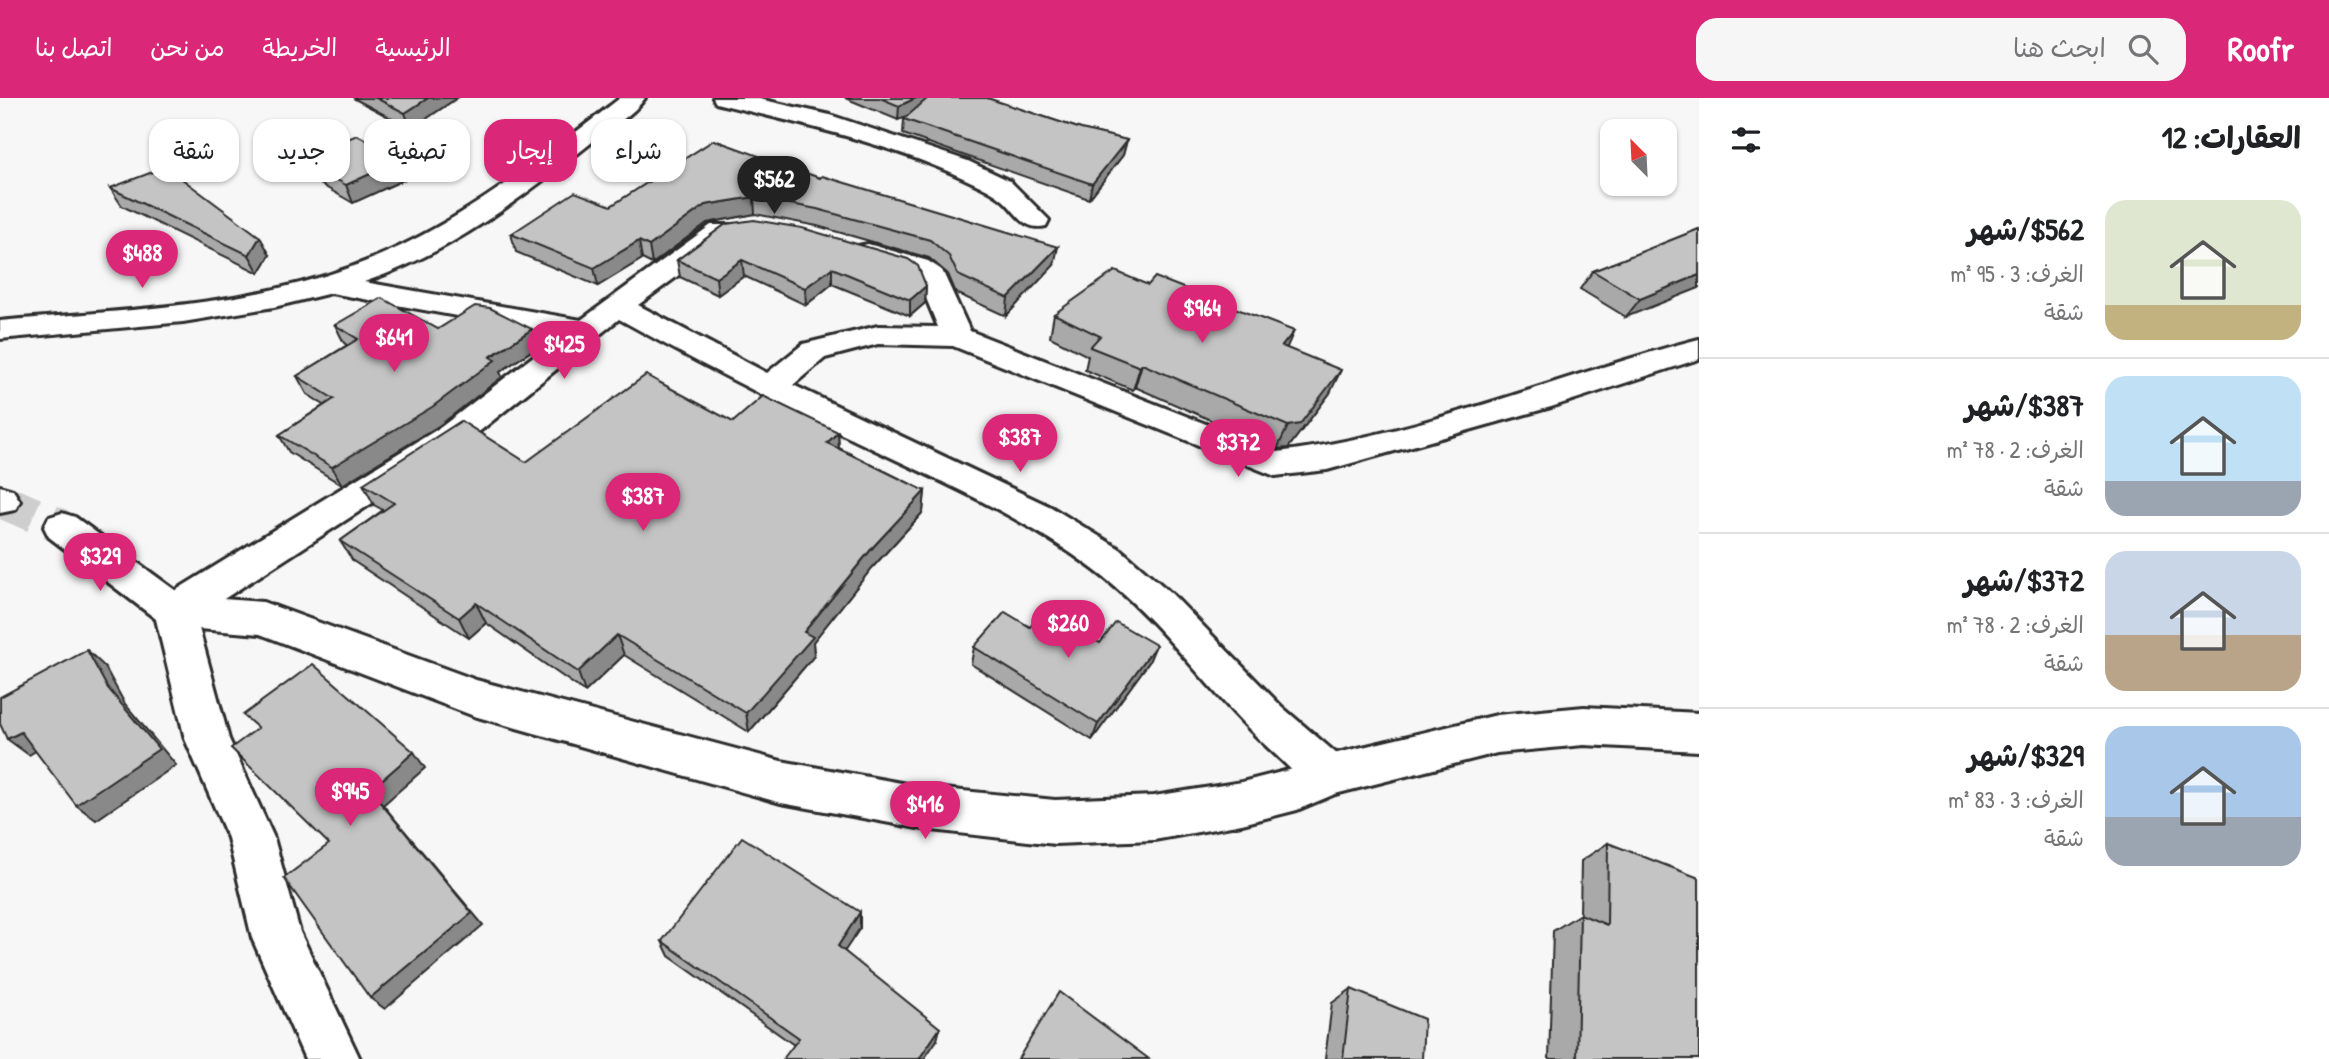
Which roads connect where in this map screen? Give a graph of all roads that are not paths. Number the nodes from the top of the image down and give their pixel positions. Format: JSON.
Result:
{"nodes":[{"id":1,"x":635,"y":98,"type":"edge"},
{"id":2,"x":724,"y":98,"type":"edge"},
{"id":3,"x":1036,"y":220,"type":"dead end"},
{"id":4,"x":755,"y":225,"type":"edge"},
{"id":5,"x":833,"y":242,"type":"edge"},
{"id":6,"x":328,"y":284,"type":"junction"},
{"id":7,"x":618,"y":306,"type":"junction"},
{"id":8,"x":0,"y":330,"type":"edge"},
{"id":9,"x":586,"y":330,"type":"junction"},
{"id":10,"x":957,"y":337,"type":"junction"},
{"id":11,"x":1699,"y":349,"type":"edge"},
{"id":12,"x":769,"y":387,"type":"junction"},
{"id":13,"x":62,"y":527,"type":"tunnel mouth"},
{"id":14,"x":174,"y":611,"type":"junction"},
{"id":15,"x":1699,"y":732,"type":"edge"},
{"id":16,"x":1329,"y":775,"type":"junction"},
{"id":17,"x":333,"y":1059,"type":"edge"}],
"edges":[{"from":1,"to":6,"type":"street"},
{"from":2,"to":3,"type":"street"},
{"from":4,"to":7,"type":"street"},
{"from":5,"to":10,"type":"street"},
{"from":6,"to":8,"type":"street"},
{"from":6,"to":9,"type":"street"},
{"from":7,"to":9,"type":"street"},
{"from":7,"to":12,"type":"street"},
{"from":9,"to":14,"type":"street"},
{"from":10,"to":11,"type":"street"},
{"from":10,"to":12,"type":"street"},
{"from":12,"to":16,"type":"street"},
{"from":13,"to":14,"type":"street"},
{"from":14,"to":16,"type":"street"},
{"from":14,"to":17,"type":"street"},
{"from":15,"to":16,"type":"street"}]}
